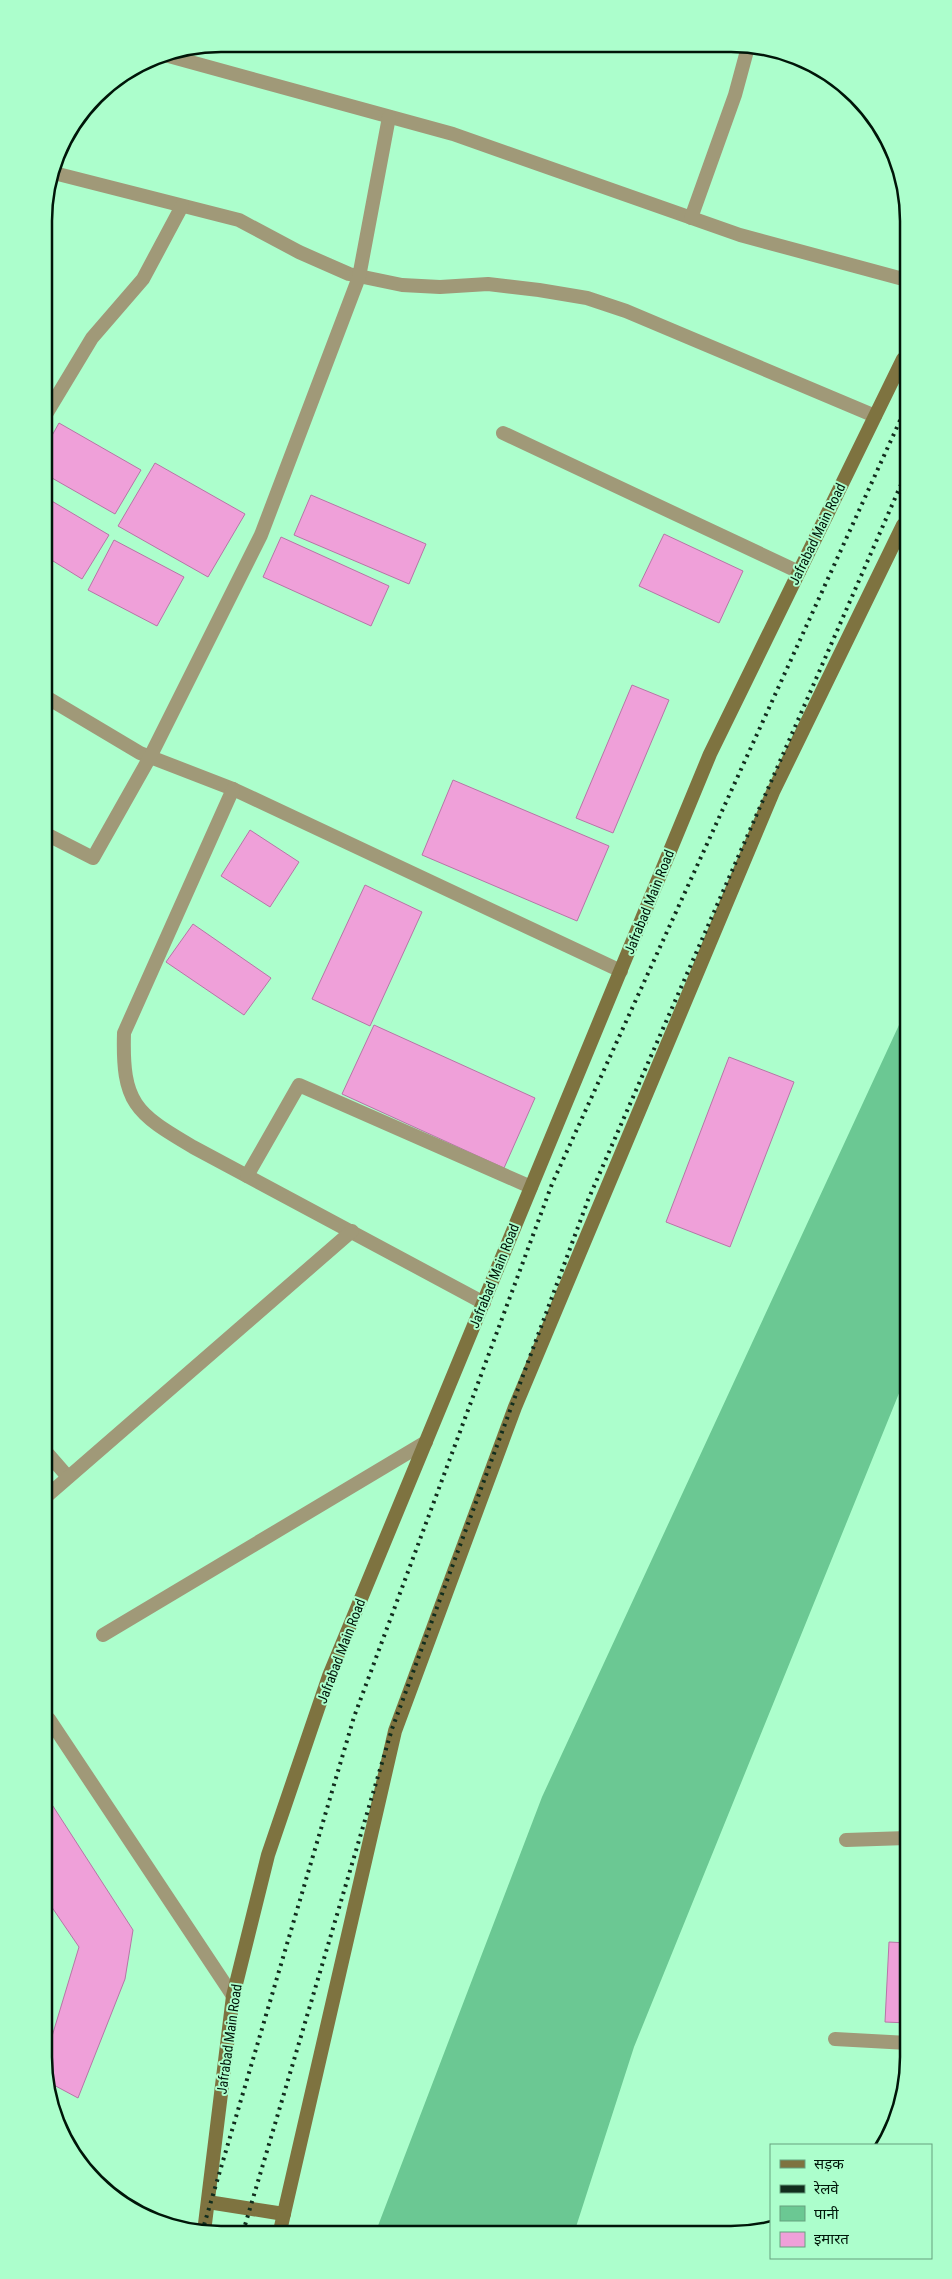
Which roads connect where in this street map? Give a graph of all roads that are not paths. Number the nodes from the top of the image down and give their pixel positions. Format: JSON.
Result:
{"nodes":[{"id":1,"x":746,"y":54,"type":"edge"},
{"id":2,"x":178,"y":59,"type":"edge"},
{"id":3,"x":389,"y":116,"type":"junction"},
{"id":4,"x":59,"y":174,"type":"edge"},
{"id":5,"x":182,"y":206,"type":"junction"},
{"id":6,"x":690,"y":218,"type":"junction"},
{"id":7,"x":360,"y":276,"type":"junction"},
{"id":8,"x":900,"y":277,"type":"edge"},
{"id":9,"x":900,"y":365,"type":"edge"},
{"id":10,"x":53,"y":403,"type":"edge"},
{"id":11,"x":875,"y":416,"type":"junction"},
{"id":12,"x":503,"y":433,"type":"dead end"},
{"id":13,"x":900,"y":532,"type":"edge"},
{"id":14,"x":799,"y":572,"type":"junction"},
{"id":15,"x":53,"y":701,"type":"edge"},
{"id":16,"x":150,"y":757,"type":"junction"},
{"id":17,"x":233,"y":789,"type":"junction"},
{"id":18,"x":53,"y":837,"type":"edge"},
{"id":19,"x":621,"y":971,"type":"junction"},
{"id":20,"x":247,"y":1176,"type":"junction"},
{"id":21,"x":532,"y":1187,"type":"junction"},
{"id":22,"x":352,"y":1231,"type":"junction"},
{"id":23,"x":484,"y":1303,"type":"junction"},
{"id":24,"x":426,"y":1442,"type":"junction"},
{"id":25,"x":52,"y":1459,"type":"edge"},
{"id":26,"x":68,"y":1477,"type":"junction"},
{"id":27,"x":52,"y":1491,"type":"edge"},
{"id":28,"x":103,"y":1635,"type":"dead end"},
{"id":29,"x":52,"y":1729,"type":"edge"},
{"id":30,"x":899,"y":1838,"type":"edge"},
{"id":31,"x":846,"y":1840,"type":"dead end"},
{"id":32,"x":233,"y":1996,"type":"junction"},
{"id":33,"x":835,"y":2039,"type":"dead end"},
{"id":34,"x":899,"y":2043,"type":"edge"},
{"id":35,"x":208,"y":2202,"type":"junction"},
{"id":36,"x":284,"y":2214,"type":"junction"},
{"id":37,"x":205,"y":2225,"type":"edge"},
{"id":38,"x":281,"y":2226,"type":"edge"}],
"edges":[{"from":1,"to":6,"type":"street"},
{"from":2,"to":3,"type":"street"},
{"from":3,"to":6,"type":"street"},
{"from":3,"to":7,"type":"street"},
{"from":4,"to":5,"type":"street"},
{"from":5,"to":7,"type":"street"},
{"from":5,"to":10,"type":"street"},
{"from":6,"to":8,"type":"street"},
{"from":7,"to":11,"type":"street"},
{"from":7,"to":16,"type":"street"},
{"from":9,"to":11,"type":"main road","name":"Jafrabad Main Road"},
{"from":11,"to":14,"type":"main road","name":"Jafrabad Main Road"},
{"from":12,"to":14,"type":"street"},
{"from":13,"to":36,"type":"main road"},
{"from":14,"to":19,"type":"main road","name":"Jafrabad Main Road"},
{"from":15,"to":16,"type":"street"},
{"from":16,"to":17,"type":"street"},
{"from":16,"to":18,"type":"street"},
{"from":17,"to":19,"type":"street"},
{"from":17,"to":20,"type":"street"},
{"from":19,"to":21,"type":"main road","name":"Jafrabad Main Road"},
{"from":20,"to":21,"type":"street"},
{"from":20,"to":22,"type":"street"},
{"from":21,"to":23,"type":"main road","name":"Jafrabad Main Road"},
{"from":22,"to":23,"type":"street"},
{"from":22,"to":26,"type":"street"},
{"from":23,"to":24,"type":"main road","name":"Jafrabad Main Road"},
{"from":24,"to":28,"type":"street"},
{"from":24,"to":32,"type":"main road","name":"Jafrabad Main Road"},
{"from":25,"to":26,"type":"street"},
{"from":26,"to":27,"type":"street"},
{"from":29,"to":32,"type":"street"},
{"from":30,"to":31,"type":"street"},
{"from":32,"to":35,"type":"main road","name":"Jafrabad Main Road"},
{"from":33,"to":34,"type":"street"},
{"from":35,"to":36,"type":"main road"},
{"from":35,"to":37,"type":"main road","name":"Jafrabad Main Road"},
{"from":36,"to":38,"type":"main road"}]}
